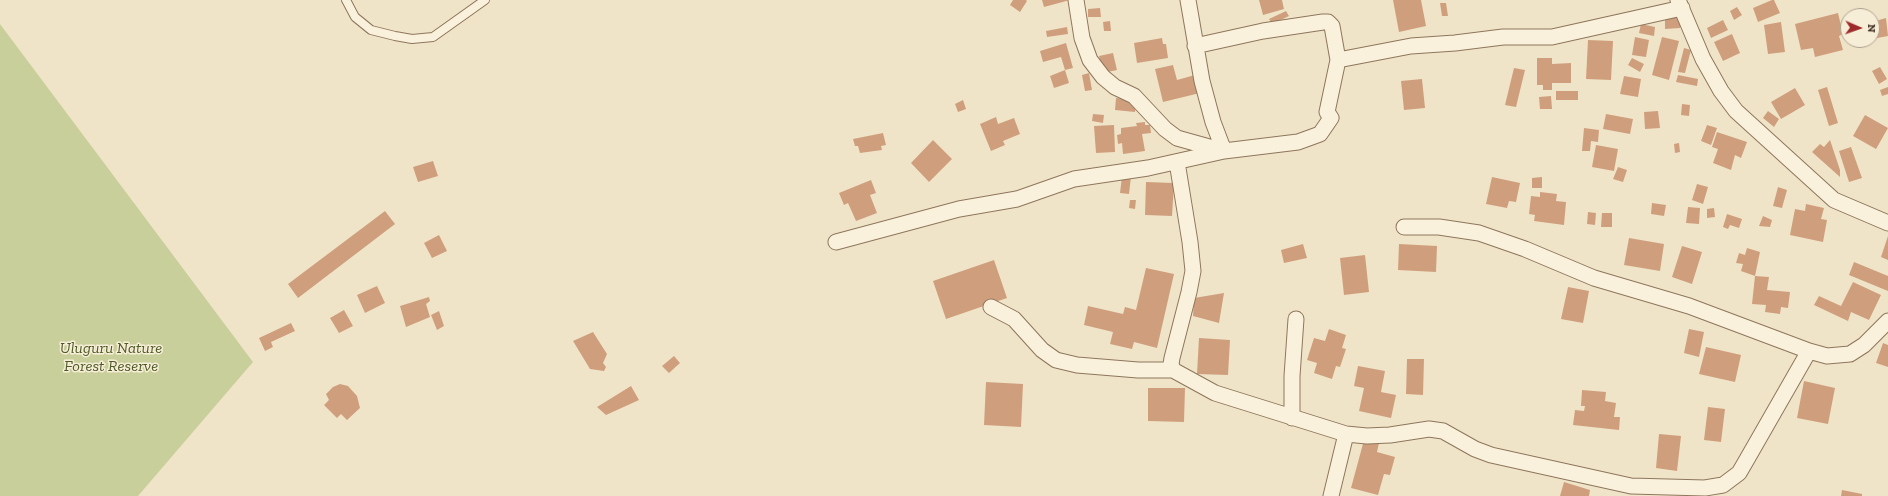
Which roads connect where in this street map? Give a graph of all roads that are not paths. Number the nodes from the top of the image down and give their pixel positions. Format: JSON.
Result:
{"nodes":[{"id":1,"x":346,"y":0,"type":"edge"},
{"id":2,"x":485,"y":0,"type":"edge"},
{"id":3,"x":1076,"y":0,"type":"edge"},
{"id":4,"x":1188,"y":0,"type":"edge"},
{"id":5,"x":1680,"y":4,"type":"edge"},
{"id":6,"x":1195,"y":46,"type":"junction"},
{"id":7,"x":1338,"y":60,"type":"junction"},
{"id":8,"x":1224,"y":151,"type":"junction"},
{"id":9,"x":1177,"y":162,"type":"junction"},
{"id":10,"x":1888,"y":223,"type":"edge"},
{"id":11,"x":1404,"y":227,"type":"dead end"},
{"id":12,"x":836,"y":242,"type":"dead end"},
{"id":13,"x":991,"y":307,"type":"dead end"},
{"id":14,"x":1296,"y":319,"type":"dead end"},
{"id":15,"x":1888,"y":321,"type":"edge"},
{"id":16,"x":1809,"y":350,"type":"junction"},
{"id":17,"x":1173,"y":370,"type":"junction"},
{"id":18,"x":1292,"y":418,"type":"junction"},
{"id":19,"x":1346,"y":434,"type":"junction"},
{"id":20,"x":1631,"y":491,"type":"edge"},
{"id":21,"x":1726,"y":491,"type":"edge"},
{"id":22,"x":1331,"y":496,"type":"edge"}],
"edges":[{"from":1,"to":2,"type":"lane"},
{"from":3,"to":8,"type":"street"},
{"from":4,"to":6,"type":"street"},
{"from":5,"to":7,"type":"street"},
{"from":5,"to":10,"type":"street"},
{"from":6,"to":7,"type":"street"},
{"from":6,"to":8,"type":"street"},
{"from":7,"to":8,"type":"street"},
{"from":8,"to":9,"type":"street"},
{"from":9,"to":12,"type":"street"},
{"from":9,"to":17,"type":"street"},
{"from":11,"to":16,"type":"street"},
{"from":13,"to":17,"type":"street"},
{"from":14,"to":18,"type":"street"},
{"from":15,"to":16,"type":"street"},
{"from":16,"to":21,"type":"street"},
{"from":17,"to":18,"type":"street"},
{"from":18,"to":19,"type":"street"},
{"from":19,"to":20,"type":"street"},
{"from":19,"to":22,"type":"street"},
{"from":20,"to":21,"type":"street"}]}
